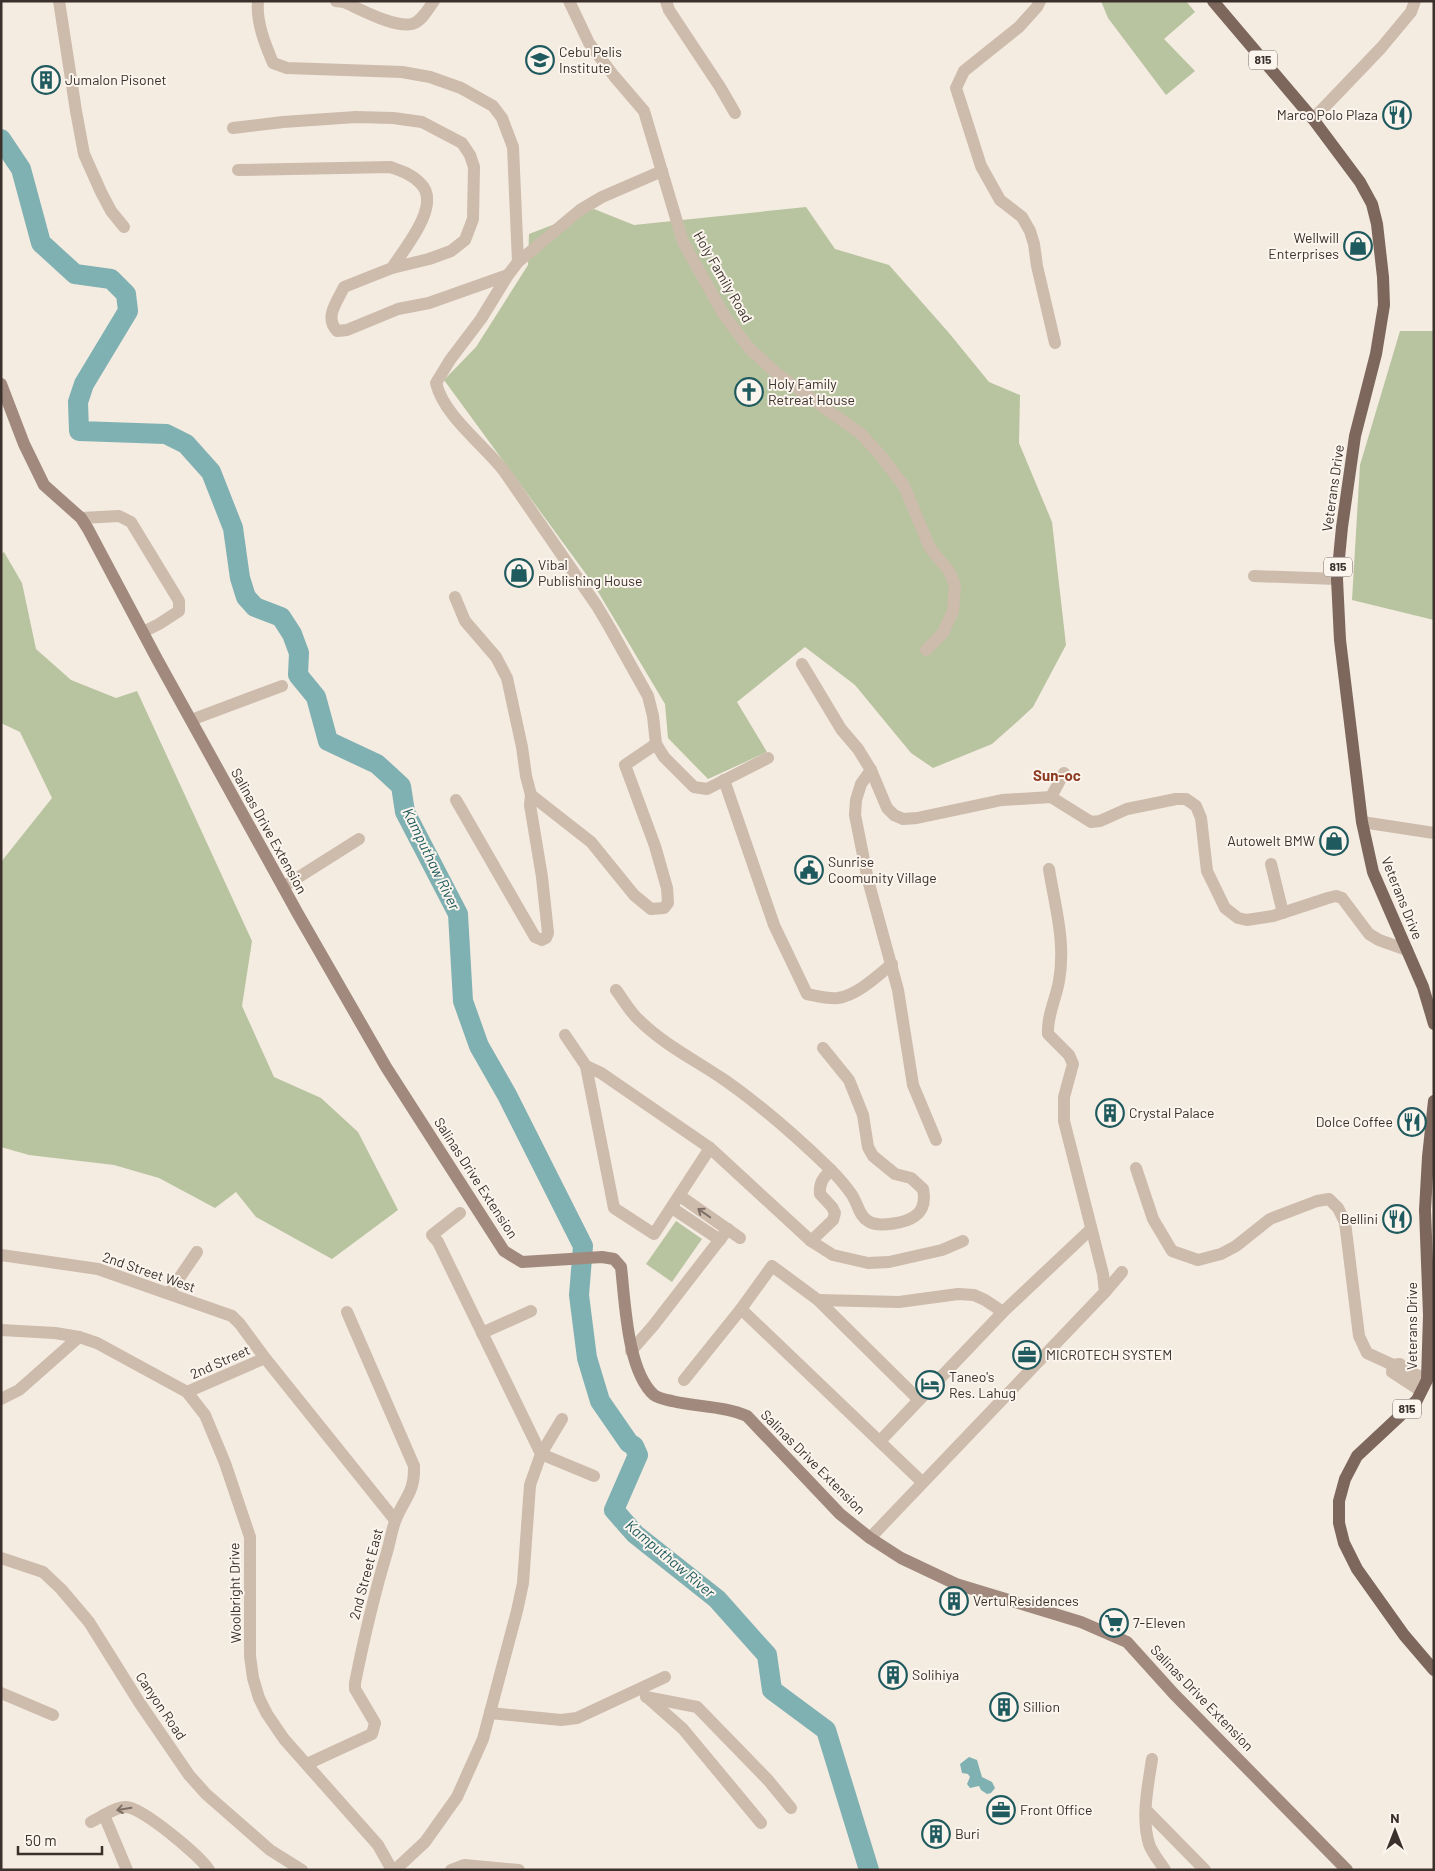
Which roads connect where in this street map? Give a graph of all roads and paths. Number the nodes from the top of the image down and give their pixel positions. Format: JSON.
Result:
{"nodes":[{"id":1,"x":59,"y":1,"type":"edge"},
{"id":2,"x":258,"y":1,"type":"edge"},
{"id":3,"x":336,"y":1,"type":"edge"},
{"id":4,"x":434,"y":1,"type":"edge"},
{"id":5,"x":666,"y":1,"type":"edge"},
{"id":6,"x":1040,"y":1,"type":"edge"},
{"id":7,"x":1213,"y":1,"type":"edge"},
{"id":8,"x":1415,"y":1,"type":"edge"},
{"id":9,"x":572,"y":3,"type":"edge"},
{"id":10,"x":735,"y":113,"type":"dead end"},
{"id":11,"x":1313,"y":119,"type":"junction"},
{"id":12,"x":233,"y":128,"type":"dead end"},
{"id":13,"x":238,"y":170,"type":"dead end"},
{"id":14,"x":662,"y":171,"type":"junction"},
{"id":15,"x":124,"y":227,"type":"dead end"},
{"id":16,"x":518,"y":262,"type":"junction"},
{"id":17,"x":392,"y":268,"type":"junction"},
{"id":18,"x":508,"y":275,"type":"junction"},
{"id":19,"x":1055,"y":343,"type":"dead end"},
{"id":20,"x":1,"y":384,"type":"edge"},
{"id":21,"x":81,"y":518,"type":"junction"},
{"id":22,"x":1254,"y":576,"type":"dead end"},
{"id":23,"x":1337,"y":579,"type":"junction"},
{"id":24,"x":455,"y":597,"type":"dead end"},
{"id":25,"x":143,"y":632,"type":"junction"},
{"id":26,"x":926,"y":650,"type":"dead end"},
{"id":27,"x":802,"y":664,"type":"dead end"},
{"id":28,"x":282,"y":686,"type":"dead end"},
{"id":29,"x":191,"y":720,"type":"junction"},
{"id":30,"x":656,"y":744,"type":"junction"},
{"id":31,"x":768,"y":758,"type":"dead end"},
{"id":32,"x":871,"y":770,"type":"junction"},
{"id":33,"x":1064,"y":773,"type":"dead end"},
{"id":34,"x":724,"y":780,"type":"junction"},
{"id":35,"x":530,"y":795,"type":"junction"},
{"id":36,"x":1051,"y":797,"type":"junction"},
{"id":37,"x":456,"y":800,"type":"dead end"},
{"id":38,"x":1362,"y":822,"type":"junction"},
{"id":39,"x":1434,"y":833,"type":"edge"},
{"id":40,"x":359,"y":839,"type":"dead end"},
{"id":41,"x":1271,"y":864,"type":"dead end"},
{"id":42,"x":1049,"y":869,"type":"dead end"},
{"id":43,"x":283,"y":888,"type":"junction"},
{"id":44,"x":1283,"y":913,"type":"junction"},
{"id":45,"x":1407,"y":950,"type":"junction"},
{"id":46,"x":892,"y":964,"type":"junction"},
{"id":47,"x":616,"y":990,"type":"dead end"},
{"id":48,"x":1434,"y":1024,"type":"edge"},
{"id":49,"x":565,"y":1035,"type":"dead end"},
{"id":50,"x":823,"y":1048,"type":"dead end"},
{"id":51,"x":586,"y":1066,"type":"junction"},
{"id":52,"x":1434,"y":1101,"type":"edge"},
{"id":53,"x":936,"y":1140,"type":"dead end"},
{"id":54,"x":710,"y":1148,"type":"junction"},
{"id":55,"x":1136,"y":1168,"type":"dead end"},
{"id":56,"x":831,"y":1170,"type":"junction"},
{"id":57,"x":1430,"y":1194,"type":"edge"},
{"id":58,"x":680,"y":1196,"type":"junction"},
{"id":59,"x":672,"y":1208,"type":"junction"},
{"id":60,"x":460,"y":1212,"type":"dead end"},
{"id":61,"x":1090,"y":1228,"type":"junction"},
{"id":62,"x":728,"y":1229,"type":"junction"},
{"id":63,"x":740,"y":1238,"type":"dead end"},
{"id":64,"x":720,"y":1240,"type":"junction"},
{"id":65,"x":811,"y":1241,"type":"junction"},
{"id":66,"x":963,"y":1241,"type":"dead end"},
{"id":67,"x":198,"y":1252,"type":"dead end"},
{"id":68,"x":1,"y":1255,"type":"edge"},
{"id":69,"x":1122,"y":1272,"type":"dead end"},
{"id":70,"x":1105,"y":1292,"type":"junction"},
{"id":71,"x":169,"y":1293,"type":"junction"},
{"id":72,"x":818,"y":1300,"type":"junction"},
{"id":73,"x":741,"y":1309,"type":"junction"},
{"id":74,"x":531,"y":1310,"type":"dead end"},
{"id":75,"x":347,"y":1312,"type":"dead end"},
{"id":76,"x":1003,"y":1312,"type":"junction"},
{"id":77,"x":1,"y":1330,"type":"edge"},
{"id":78,"x":482,"y":1333,"type":"junction"},
{"id":79,"x":79,"y":1337,"type":"junction"},
{"id":80,"x":631,"y":1351,"type":"junction"},
{"id":81,"x":265,"y":1358,"type":"junction"},
{"id":82,"x":684,"y":1380,"type":"dead end"},
{"id":83,"x":1424,"y":1386,"type":"junction"},
{"id":84,"x":187,"y":1392,"type":"junction"},
{"id":85,"x":1,"y":1399,"type":"edge"},
{"id":86,"x":919,"y":1400,"type":"junction"},
{"id":87,"x":562,"y":1419,"type":"dead end"},
{"id":88,"x":880,"y":1441,"type":"junction"},
{"id":89,"x":540,"y":1454,"type":"junction"},
{"id":90,"x":594,"y":1476,"type":"dead end"},
{"id":91,"x":922,"y":1482,"type":"junction"},
{"id":92,"x":395,"y":1520,"type":"junction"},
{"id":93,"x":870,"y":1538,"type":"junction"},
{"id":94,"x":1,"y":1558,"type":"edge"},
{"id":95,"x":1434,"y":1670,"type":"edge"},
{"id":96,"x":665,"y":1677,"type":"dead end"},
{"id":97,"x":644,"y":1692,"type":"junction"},
{"id":98,"x":1,"y":1693,"type":"edge"},
{"id":99,"x":490,"y":1713,"type":"junction"},
{"id":100,"x":53,"y":1714,"type":"dead end"},
{"id":101,"x":1152,"y":1759,"type":"dead end"},
{"id":102,"x":307,"y":1764,"type":"junction"},
{"id":103,"x":791,"y":1808,"type":"dead end"},
{"id":104,"x":1146,"y":1810,"type":"junction"},
{"id":105,"x":104,"y":1815,"type":"junction"},
{"id":106,"x":91,"y":1822,"type":"dead end"},
{"id":107,"x":761,"y":1823,"type":"dead end"},
{"id":108,"x":127,"y":1870,"type":"edge"},
{"id":109,"x":209,"y":1870,"type":"edge"},
{"id":110,"x":302,"y":1870,"type":"edge"},
{"id":111,"x":393,"y":1870,"type":"edge"},
{"id":112,"x":451,"y":1870,"type":"edge"},
{"id":113,"x":519,"y":1870,"type":"edge"},
{"id":114,"x":1165,"y":1870,"type":"edge"},
{"id":115,"x":1205,"y":1870,"type":"edge"},
{"id":116,"x":1347,"y":1870,"type":"edge"}],
"edges":[{"from":1,"to":15,"type":"street"},
{"from":2,"to":16,"type":"street"},
{"from":3,"to":4,"type":"street"},
{"from":5,"to":10,"type":"street"},
{"from":6,"to":19,"type":"street"},
{"from":7,"to":11,"type":"main road","name":"Veterans Drive","number":"815"},
{"from":8,"to":11,"type":"street"},
{"from":9,"to":14,"type":"street","name":"Holy Family Road"},
{"from":11,"to":23,"type":"main road","name":"Veterans Drive","number":"815"},
{"from":12,"to":17,"type":"street"},
{"from":13,"to":17,"type":"street"},
{"from":14,"to":16,"type":"street"},
{"from":14,"to":26,"type":"street","name":"Holy Family Road"},
{"from":16,"to":18,"type":"street"},
{"from":17,"to":18,"type":"street"},
{"from":18,"to":30,"type":"street"},
{"from":20,"to":21,"type":"street","name":"Salinas Drive Extension"},
{"from":21,"to":25,"type":"street","name":"Salinas Drive Extension"},
{"from":21,"to":25,"type":"street"},
{"from":22,"to":23,"type":"street"},
{"from":23,"to":38,"type":"main road","name":"Veterans Drive","number":"815"},
{"from":24,"to":35,"type":"street"},
{"from":25,"to":29,"type":"street","name":"Salinas Drive Extension"},
{"from":27,"to":32,"type":"street"},
{"from":28,"to":29,"type":"street"},
{"from":29,"to":43,"type":"street","name":"Salinas Drive Extension"},
{"from":30,"to":34,"type":"street"},
{"from":30,"to":35,"type":"street"},
{"from":31,"to":34,"type":"street"},
{"from":32,"to":36,"type":"street"},
{"from":32,"to":46,"type":"street"},
{"from":33,"to":36,"type":"street"},
{"from":34,"to":46,"type":"street"},
{"from":35,"to":37,"type":"street"},
{"from":36,"to":44,"type":"street"},
{"from":38,"to":39,"type":"street"},
{"from":38,"to":45,"type":"main road","name":"Veterans Drive","number":"815"},
{"from":40,"to":43,"type":"street"},
{"from":41,"to":44,"type":"street"},
{"from":42,"to":61,"type":"street"},
{"from":43,"to":80,"type":"street","name":"Salinas Drive Extension"},
{"from":44,"to":45,"type":"street"},
{"from":45,"to":48,"type":"main road","name":"Veterans Drive","number":"815"},
{"from":46,"to":53,"type":"street"},
{"from":47,"to":56,"type":"street"},
{"from":49,"to":51,"type":"street"},
{"from":50,"to":56,"type":"street"},
{"from":51,"to":54,"type":"street"},
{"from":51,"to":59,"type":"street"},
{"from":52,"to":57,"type":"main road","name":"Veterans Drive","number":"815"},
{"from":54,"to":58,"type":"street"},
{"from":54,"to":65,"type":"street"},
{"from":55,"to":83,"type":"street"},
{"from":56,"to":65,"type":"street"},
{"from":57,"to":83,"type":"main road","name":"Veterans Drive","number":"815"},
{"from":58,"to":59,"type":"street"},
{"from":62,"to":58,"type":"street","one_way":true},
{"from":59,"to":64,"type":"street"},
{"from":60,"to":78,"type":"street"},
{"from":61,"to":70,"type":"street"},
{"from":61,"to":76,"type":"street"},
{"from":62,"to":63,"type":"street"},
{"from":62,"to":64,"type":"street"},
{"from":64,"to":80,"type":"street"},
{"from":65,"to":66,"type":"street"},
{"from":67,"to":71,"type":"street"},
{"from":68,"to":71,"type":"street","name":"2nd Street West"},
{"from":69,"to":70,"type":"street"},
{"from":70,"to":91,"type":"street"},
{"from":71,"to":81,"type":"street","name":"2nd Street West"},
{"from":72,"to":73,"type":"street"},
{"from":72,"to":76,"type":"street"},
{"from":72,"to":86,"type":"street"},
{"from":73,"to":82,"type":"street"},
{"from":73,"to":88,"type":"street"},
{"from":74,"to":78,"type":"street"},
{"from":75,"to":92,"type":"street"},
{"from":76,"to":86,"type":"street"},
{"from":77,"to":79,"type":"street","name":"Woolbright Drive"},
{"from":78,"to":89,"type":"street"},
{"from":79,"to":84,"type":"street","name":"Woolbright Drive"},
{"from":79,"to":85,"type":"street"},
{"from":80,"to":93,"type":"street","name":"Salinas Drive Extension"},
{"from":81,"to":84,"type":"street","name":"2nd Street"},
{"from":81,"to":92,"type":"street","name":"2nd Street East"},
{"from":83,"to":95,"type":"main road","number":"815"},
{"from":84,"to":102,"type":"street","name":"Woolbright Drive"},
{"from":86,"to":88,"type":"street"},
{"from":87,"to":89,"type":"street"},
{"from":88,"to":91,"type":"street"},
{"from":89,"to":90,"type":"street"},
{"from":89,"to":99,"type":"street"},
{"from":91,"to":93,"type":"street"},
{"from":92,"to":102,"type":"street","name":"2nd Street East"},
{"from":93,"to":116,"type":"street","name":"Salinas Drive Extension"},
{"from":94,"to":110,"type":"street","name":"Canyon Road"},
{"from":96,"to":97,"type":"street"},
{"from":97,"to":99,"type":"street"},
{"from":97,"to":103,"type":"street"},
{"from":97,"to":107,"type":"street"},
{"from":98,"to":100,"type":"street"},
{"from":99,"to":111,"type":"street"},
{"from":101,"to":104,"type":"street"},
{"from":102,"to":111,"type":"street","name":"Woolbright Drive"},
{"from":104,"to":114,"type":"street"},
{"from":104,"to":115,"type":"street"},
{"from":105,"to":106,"type":"street"},
{"from":105,"to":108,"type":"street"},
{"from":109,"to":105,"type":"street","one_way":true},
{"from":112,"to":113,"type":"street"}]}
